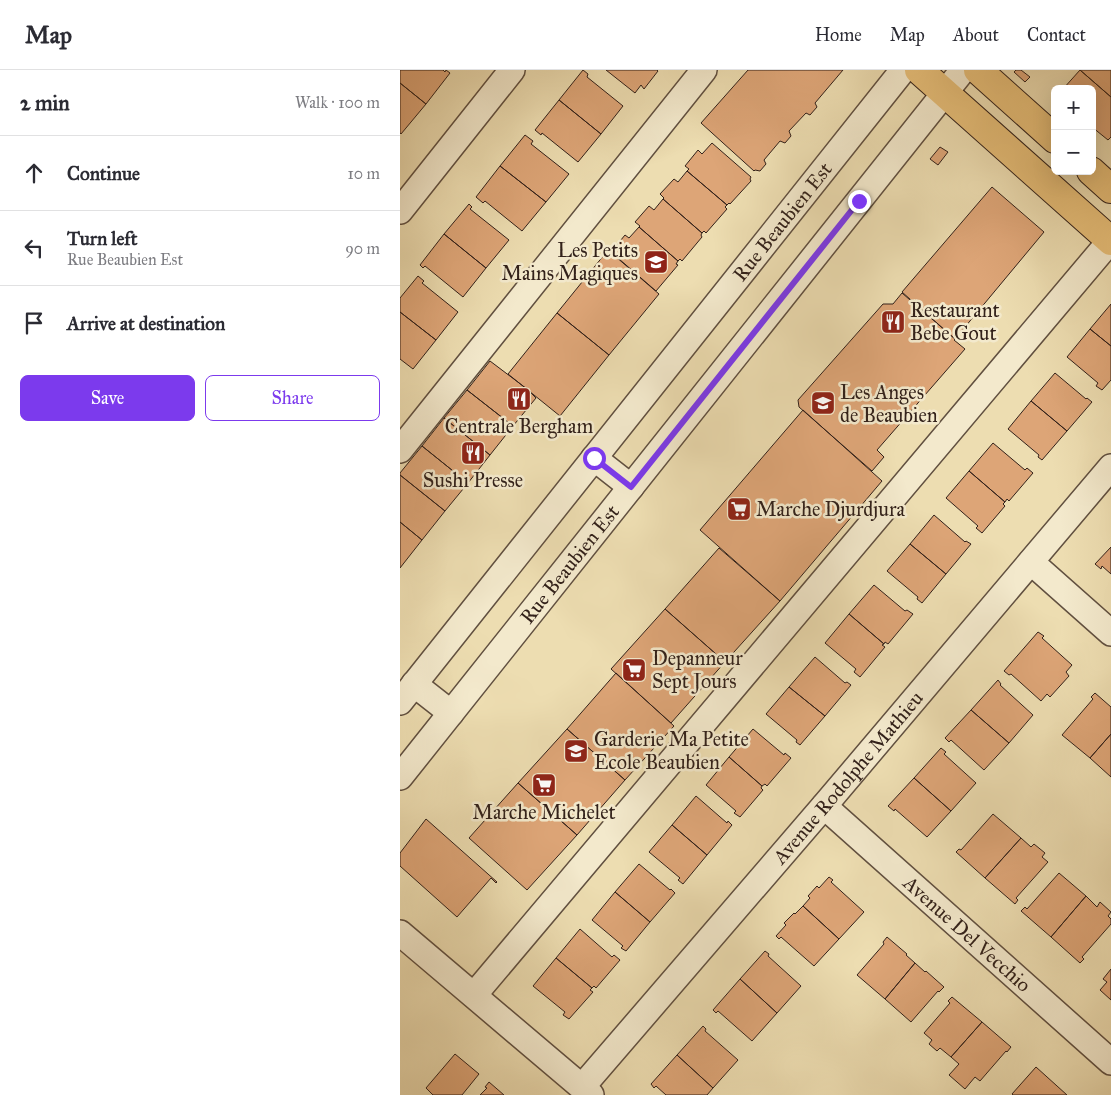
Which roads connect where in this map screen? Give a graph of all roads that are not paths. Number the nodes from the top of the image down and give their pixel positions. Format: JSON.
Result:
{"nodes":[{"id":1,"x":512,"y":70,"type":"edge"},
{"id":2,"x":704,"y":70,"type":"edge"},
{"id":3,"x":903,"y":70,"type":"edge"},
{"id":4,"x":919,"y":70,"type":"edge"},
{"id":5,"x":963,"y":70,"type":"edge"},
{"id":6,"x":978,"y":70,"type":"edge"},
{"id":7,"x":944,"y":92,"type":"junction"},
{"id":8,"x":1051,"y":135,"type":"edge"},
{"id":9,"x":1095,"y":175,"type":"edge"},
{"id":10,"x":1111,"y":189,"type":"edge"},
{"id":11,"x":400,"y":211,"type":"edge"},
{"id":12,"x":1111,"y":241,"type":"edge"},
{"id":13,"x":400,"y":450,"type":"edge"},
{"id":14,"x":594,"y":458,"type":"junction"},
{"id":15,"x":1111,"y":467,"type":"edge"},
{"id":16,"x":631,"y":487,"type":"junction"},
{"id":17,"x":1031,"y":562,"type":"junction"},
{"id":18,"x":1111,"y":633,"type":"edge"},
{"id":19,"x":407,"y":693,"type":"edge"},
{"id":20,"x":451,"y":713,"type":"junction"},
{"id":21,"x":400,"y":777,"type":"edge"},
{"id":22,"x":824,"y":806,"type":"junction"},
{"id":23,"x":400,"y":932,"type":"edge"},
{"id":24,"x":474,"y":995,"type":"junction"},
{"id":25,"x":1111,"y":1062,"type":"edge"},
{"id":26,"x":587,"y":1091,"type":"edge"}],
"edges":[{"from":1,"to":11,"type":"street"},
{"from":2,"to":13,"type":"street"},
{"from":3,"to":14,"type":"street","name":"Rue Beaubien Est"},
{"from":4,"to":7,"type":"main road"},
{"from":5,"to":7,"type":"street","name":"Rue Beaubien Est"},
{"from":6,"to":8,"type":"main road"},
{"from":7,"to":12,"type":"main road"},
{"from":7,"to":16,"type":"street","name":"Rue Beaubien Est"},
{"from":9,"to":10,"type":"main road"},
{"from":12,"to":24,"type":"street"},
{"from":14,"to":16,"type":"street"},
{"from":14,"to":19,"type":"street","name":"Rue Beaubien Est"},
{"from":15,"to":17,"type":"street","name":"Avenue Rodolphe Mathieu"},
{"from":16,"to":20,"type":"street","name":"Rue Beaubien Est"},
{"from":17,"to":18,"type":"street"},
{"from":17,"to":22,"type":"street","name":"Avenue Rodolphe Mathieu"},
{"from":19,"to":20,"type":"street"},
{"from":20,"to":21,"type":"street","name":"Rue Beaubien Est"},
{"from":22,"to":25,"type":"street","name":"Avenue Del Vecchio"},
{"from":22,"to":26,"type":"street","name":"Avenue Rodolphe Mathieu"},
{"from":23,"to":24,"type":"street"},
{"from":24,"to":26,"type":"street"}]}
